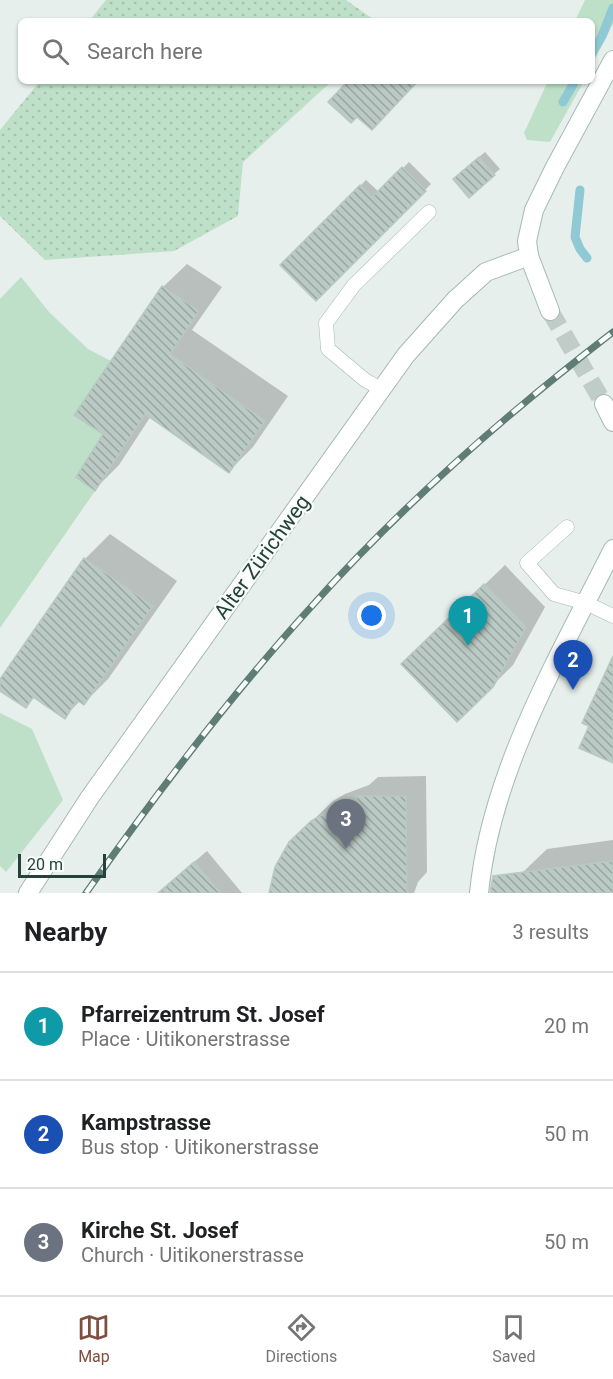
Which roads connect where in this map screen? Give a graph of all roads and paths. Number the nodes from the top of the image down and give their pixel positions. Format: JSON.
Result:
{"nodes":[{"id":1,"x":613,"y":60,"type":"edge"},
{"id":2,"x":429,"y":212,"type":"dead end"},
{"id":3,"x":529,"y":256,"type":"junction"},
{"id":4,"x":550,"y":311,"type":"tunnel mouth"},
{"id":5,"x":381,"y":390,"type":"junction"},
{"id":6,"x":604,"y":404,"type":"tunnel mouth"},
{"id":7,"x":613,"y":422,"type":"edge"},
{"id":8,"x":567,"y":527,"type":"dead end"},
{"id":9,"x":613,"y":549,"type":"edge"},
{"id":10,"x":586,"y":603,"type":"junction"},
{"id":11,"x":613,"y":616,"type":"edge"},
{"id":12,"x":28,"y":893,"type":"edge"},
{"id":13,"x":479,"y":893,"type":"edge"}],
"edges":[{"from":1,"to":3,"type":"street"},
{"from":2,"to":5,"type":"lane"},
{"from":3,"to":4,"type":"street"},
{"from":3,"to":5,"type":"street","name":"Alter Zürichweg"},
{"from":5,"to":12,"type":"street","name":"Alter Zürichweg"},
{"from":6,"to":7,"type":"street"},
{"from":8,"to":10,"type":"lane"},
{"from":9,"to":10,"type":"street"},
{"from":10,"to":11,"type":"lane"},
{"from":10,"to":13,"type":"street"}]}
